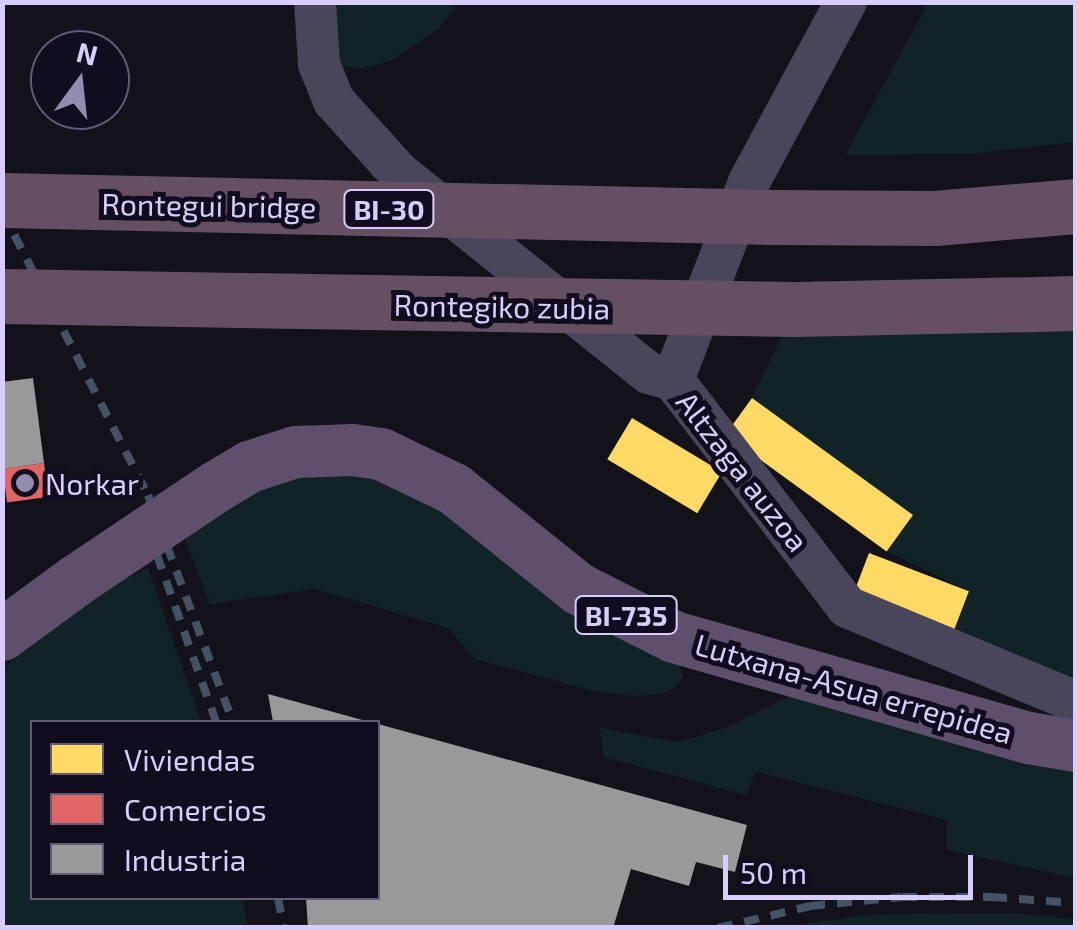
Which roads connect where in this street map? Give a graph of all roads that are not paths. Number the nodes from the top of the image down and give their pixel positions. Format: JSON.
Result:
{"nodes":[{"id":1,"x":314,"y":2,"type":"edge"},
{"id":2,"x":846,"y":2,"type":"edge"},
{"id":3,"x":2,"y":200,"type":"edge"},
{"id":4,"x":1076,"y":206,"type":"edge"},
{"id":5,"x":2,"y":296,"type":"edge"},
{"id":6,"x":1076,"y":301,"type":"edge"},
{"id":7,"x":673,"y":380,"type":"junction"},
{"id":8,"x":2,"y":635,"type":"edge"},
{"id":9,"x":1076,"y":702,"type":"edge"},
{"id":10,"x":1076,"y":746,"type":"edge"}],
"edges":[{"from":1,"to":7,"type":"street","name":"Altzaga auzoa"},
{"from":2,"to":7,"type":"street"},
{"from":3,"to":4,"type":"highway","name":"Rontegui bridge","number":"BI-30","bridge":true},
{"from":5,"to":6,"type":"highway","name":"Rontegiko zubia","bridge":true},
{"from":7,"to":9,"type":"street","name":"Altzaga auzoa"},
{"from":8,"to":10,"type":"main road","name":"Lutxana-Asua errepidea","number":"BI-735","bridge":true}]}
